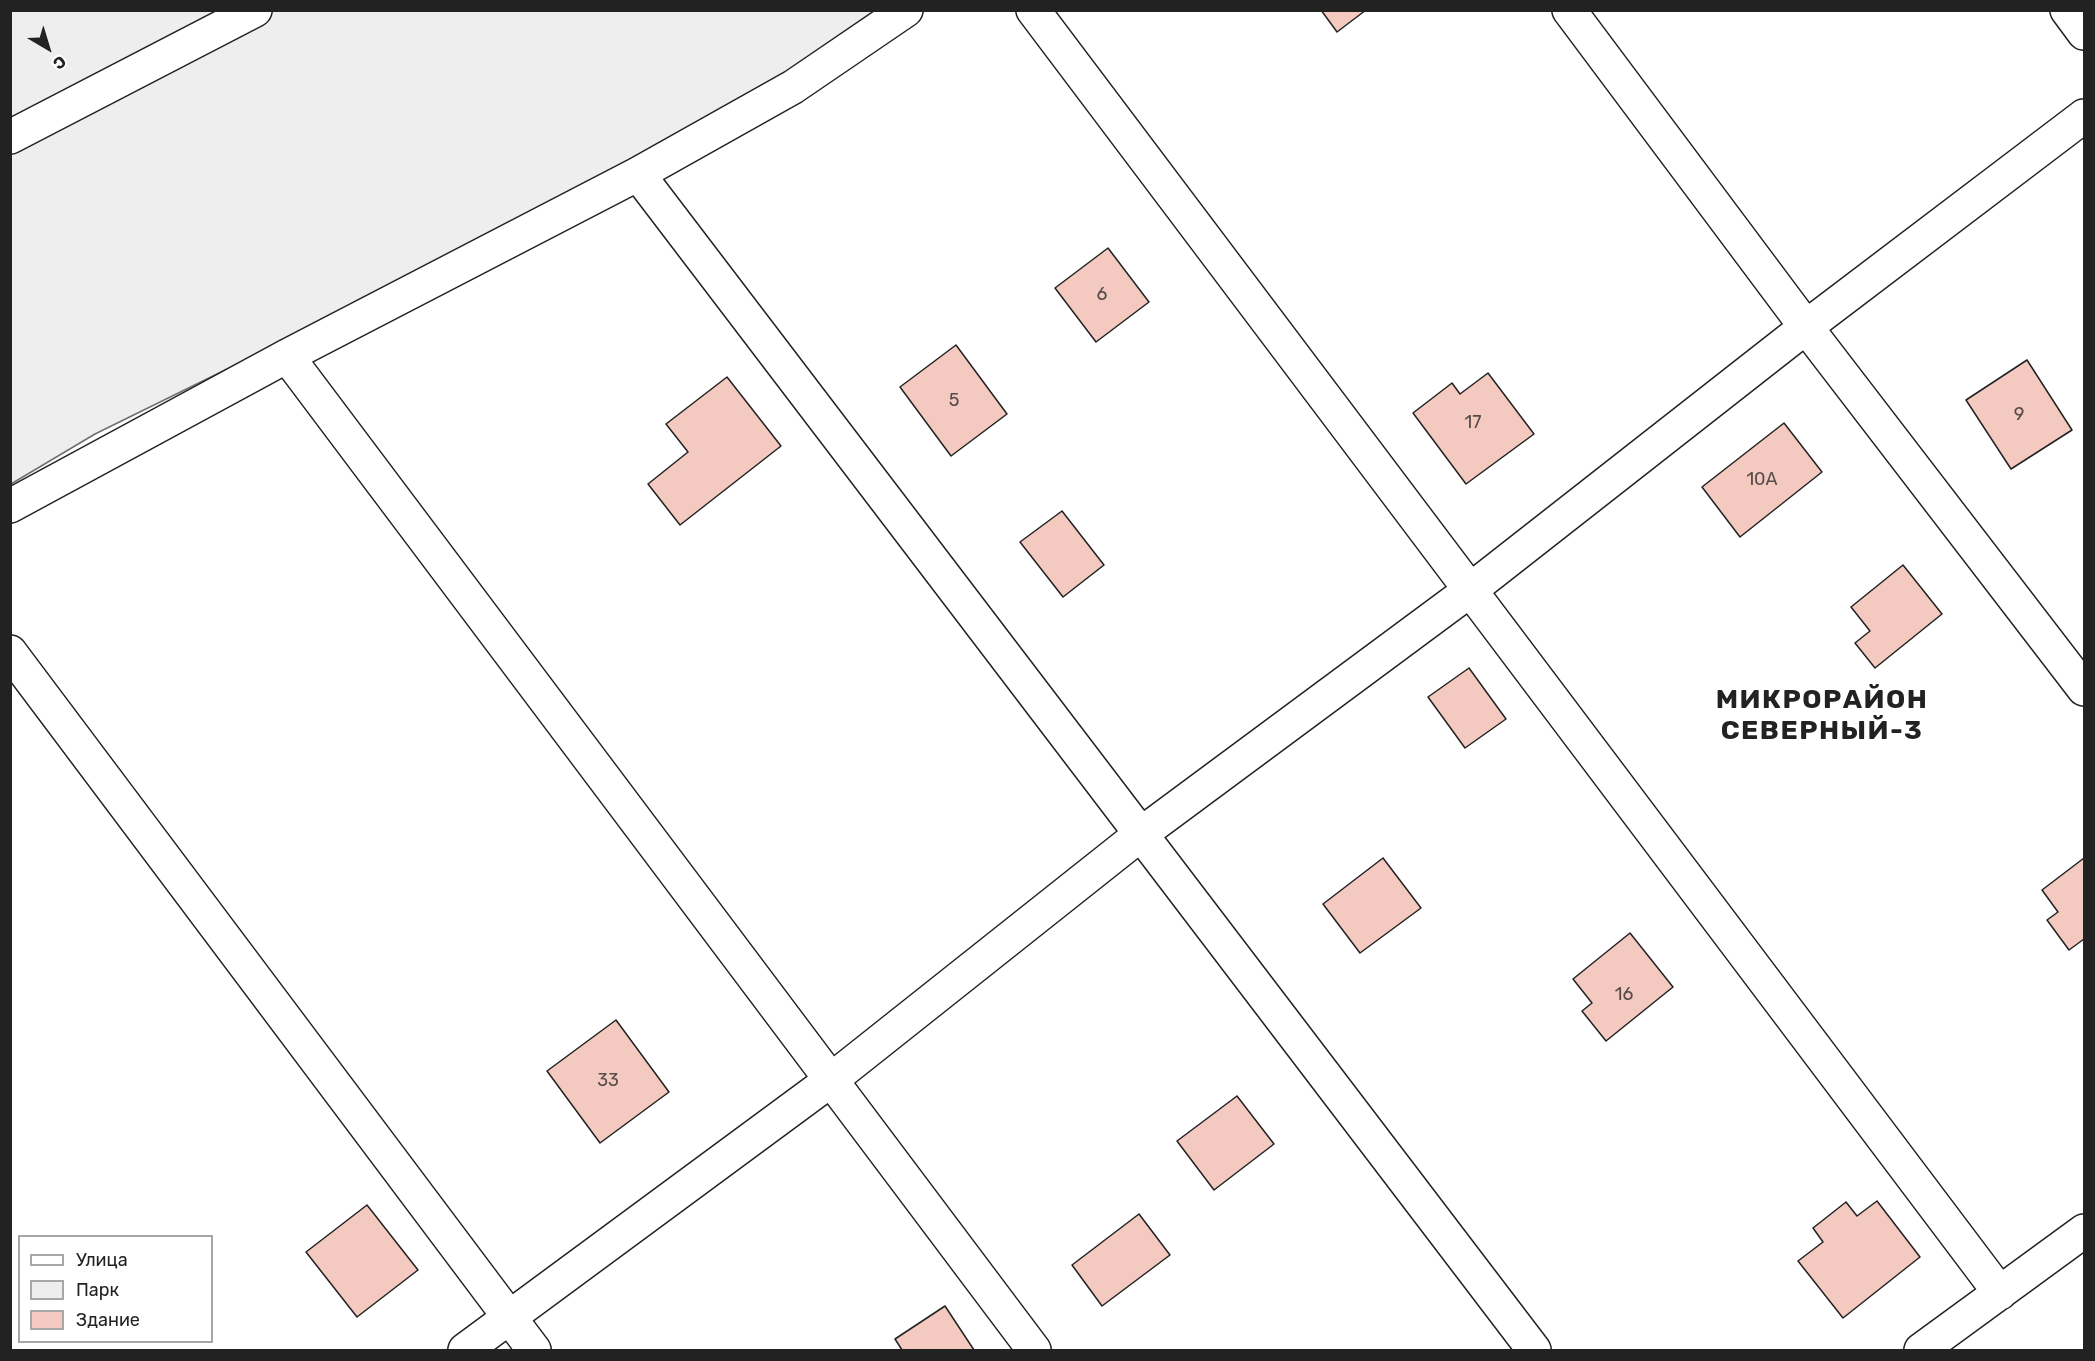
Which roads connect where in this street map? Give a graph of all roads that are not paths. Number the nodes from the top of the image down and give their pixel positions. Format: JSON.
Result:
{"nodes":[{"id":1,"x":255,"y":10,"type":"edge"},
{"id":2,"x":906,"y":10,"type":"edge"},
{"id":3,"x":1033,"y":10,"type":"edge"},
{"id":4,"x":1569,"y":10,"type":"edge"},
{"id":5,"x":2067,"y":10,"type":"edge"},
{"id":6,"x":2085,"y":33,"type":"edge"},
{"id":7,"x":2085,"y":116,"type":"edge"},
{"id":8,"x":10,"y":137,"type":"edge"},
{"id":9,"x":638,"y":174,"type":"junction"},
{"id":10,"x":1806,"y":327,"type":"junction"},
{"id":11,"x":287,"y":356,"type":"junction"},
{"id":12,"x":10,"y":506,"type":"edge"},
{"id":13,"x":1469,"y":591,"type":"junction"},
{"id":14,"x":10,"y":652,"type":"edge"},
{"id":15,"x":2085,"y":689,"type":"edge"},
{"id":16,"x":1141,"y":834,"type":"junction"},
{"id":17,"x":831,"y":1080,"type":"junction"},
{"id":18,"x":2085,"y":1231,"type":"edge"},
{"id":19,"x":2000,"y":1293,"type":"junction"},
{"id":20,"x":509,"y":1317,"type":"junction"},
{"id":21,"x":465,"y":1350,"type":"edge"},
{"id":22,"x":534,"y":1350,"type":"edge"},
{"id":23,"x":1034,"y":1350,"type":"edge"},
{"id":24,"x":1534,"y":1350,"type":"edge"},
{"id":25,"x":1921,"y":1350,"type":"edge"}],
"edges":[{"from":1,"to":8,"type":"street"},
{"from":2,"to":9,"type":"street"},
{"from":3,"to":13,"type":"street"},
{"from":4,"to":10,"type":"street"},
{"from":5,"to":6,"type":"street"},
{"from":7,"to":10,"type":"street"},
{"from":9,"to":11,"type":"street"},
{"from":9,"to":16,"type":"street"},
{"from":10,"to":13,"type":"street"},
{"from":10,"to":15,"type":"street"},
{"from":11,"to":12,"type":"street"},
{"from":11,"to":17,"type":"street"},
{"from":13,"to":16,"type":"street"},
{"from":13,"to":19,"type":"street"},
{"from":14,"to":20,"type":"street"},
{"from":16,"to":17,"type":"street"},
{"from":16,"to":24,"type":"street"},
{"from":17,"to":20,"type":"street"},
{"from":17,"to":23,"type":"street"},
{"from":18,"to":19,"type":"street"},
{"from":19,"to":25,"type":"street"},
{"from":20,"to":21,"type":"street"},
{"from":20,"to":22,"type":"street"}]}
